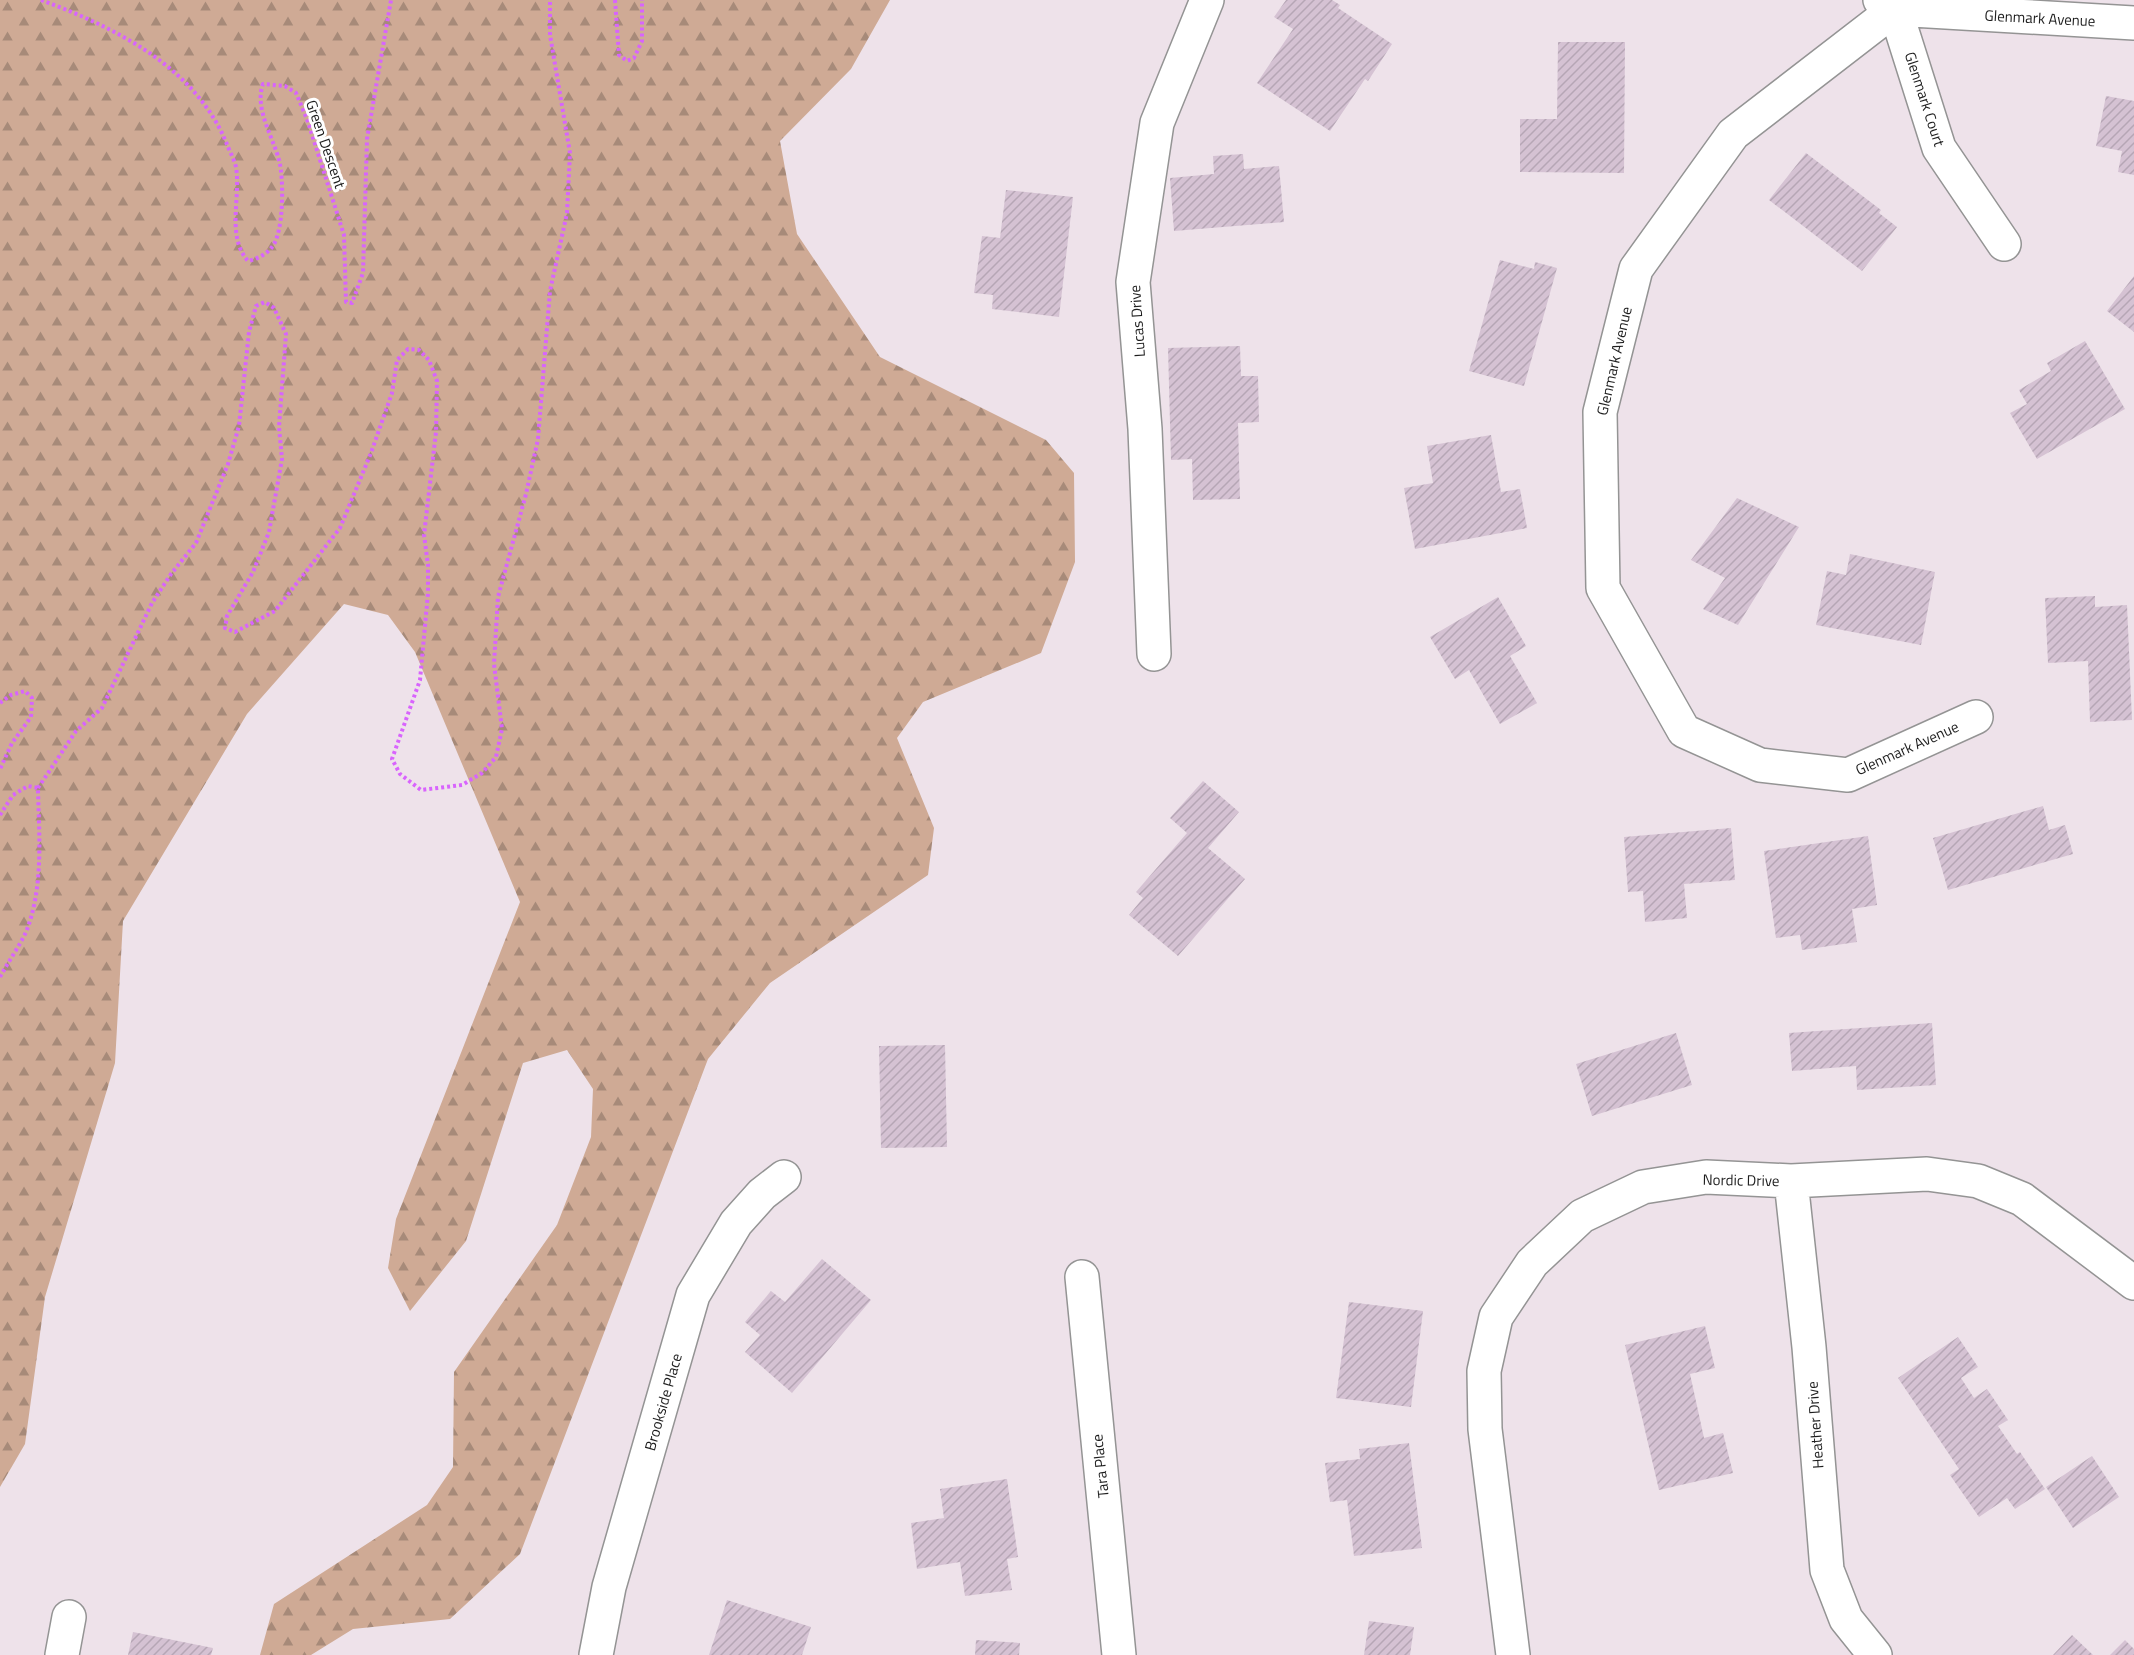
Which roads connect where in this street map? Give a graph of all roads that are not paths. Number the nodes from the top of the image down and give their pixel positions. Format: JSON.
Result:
{"nodes":[{"id":1,"x":1207,"y":0,"type":"edge"},
{"id":2,"x":1887,"y":4,"type":"edge"},
{"id":3,"x":2134,"y":23,"type":"edge"},
{"id":4,"x":2004,"y":244,"type":"dead end"},
{"id":5,"x":1154,"y":654,"type":"dead end"},
{"id":6,"x":1976,"y":717,"type":"dead end"},
{"id":7,"x":784,"y":1177,"type":"dead end"},
{"id":8,"x":1791,"y":1181,"type":"junction"},
{"id":9,"x":1082,"y":1276,"type":"dead end"},
{"id":10,"x":2134,"y":1283,"type":"edge"},
{"id":11,"x":69,"y":1617,"type":"dead end"},
{"id":12,"x":62,"y":1655,"type":"edge"},
{"id":13,"x":596,"y":1655,"type":"edge"},
{"id":14,"x":1119,"y":1655,"type":"edge"},
{"id":15,"x":1514,"y":1655,"type":"edge"},
{"id":16,"x":1875,"y":1655,"type":"edge"}],
"edges":[{"from":1,"to":5,"type":"street","name":"Lucas Drive"},
{"from":2,"to":3,"type":"street","name":"Glenmark Avenue"},
{"from":2,"to":4,"type":"street","name":"Glenmark Court"},
{"from":2,"to":6,"type":"street","name":"Glenmark Avenue"},
{"from":7,"to":13,"type":"street","name":"Brookside Place"},
{"from":8,"to":10,"type":"street","name":"Nordic Drive"},
{"from":8,"to":15,"type":"street","name":"Nordic Drive"},
{"from":8,"to":16,"type":"street","name":"Heather Drive"},
{"from":9,"to":14,"type":"street","name":"Tara Place"},
{"from":11,"to":12,"type":"street"}]}
